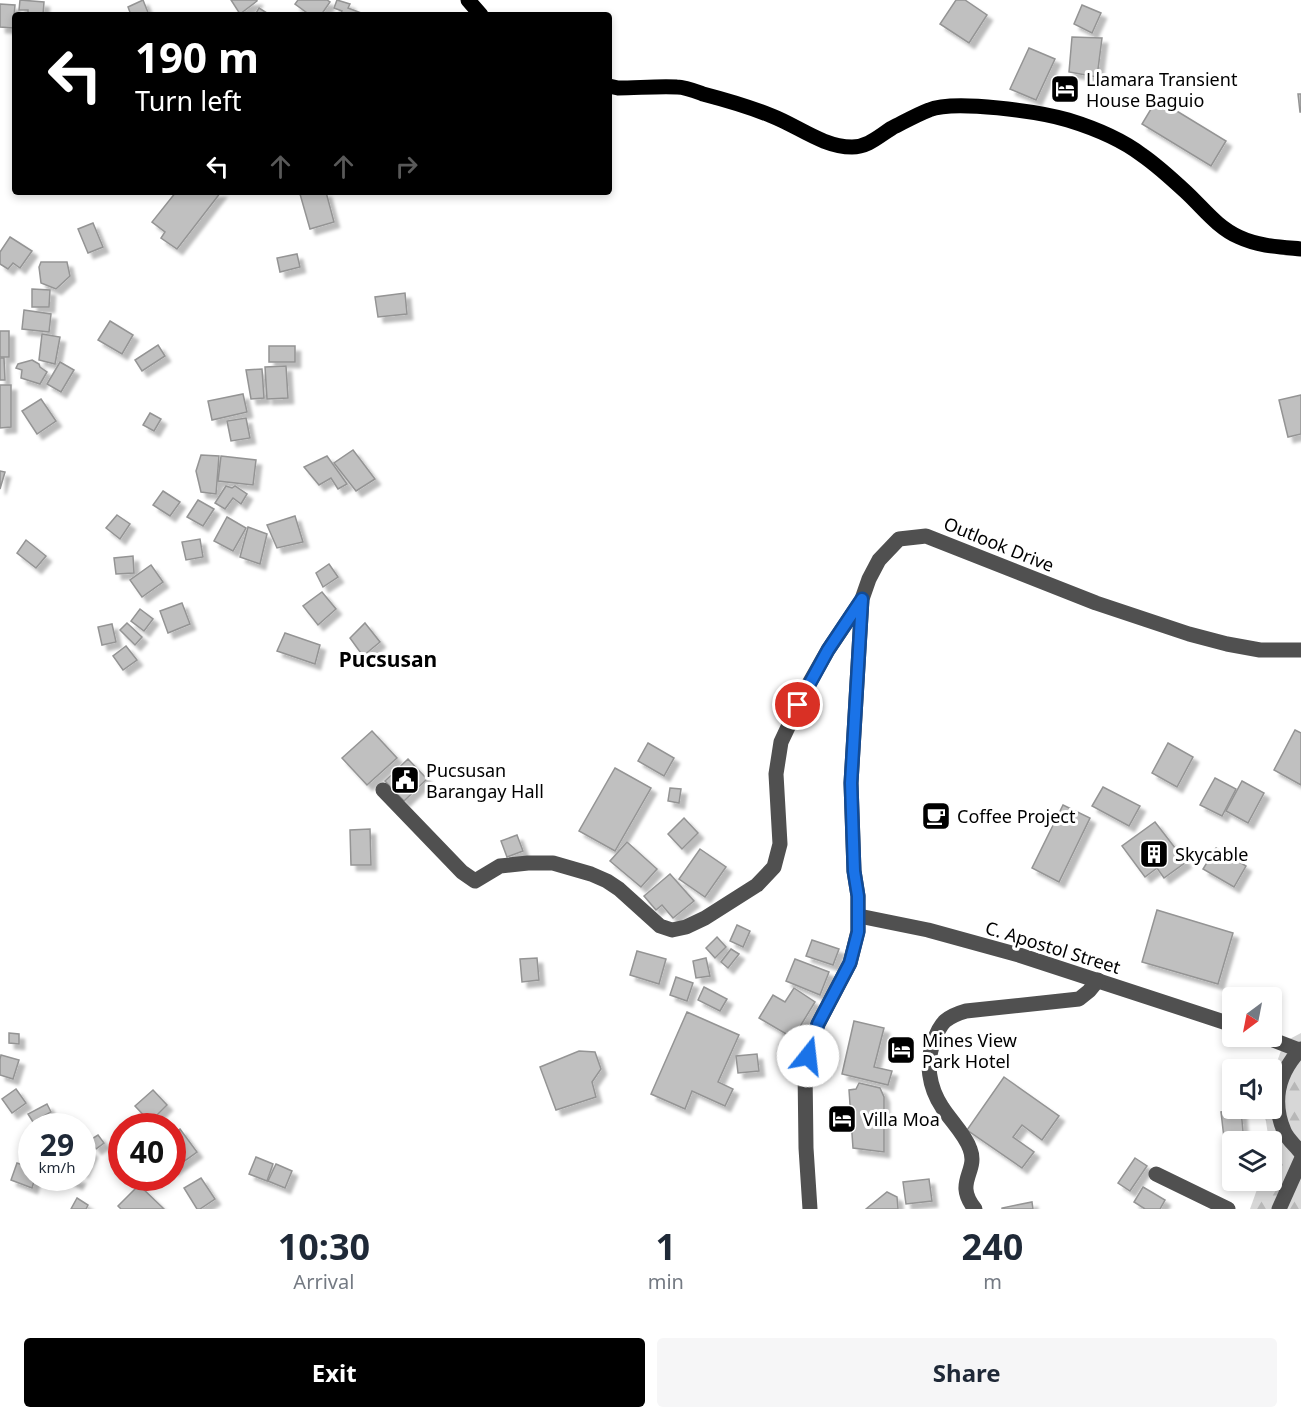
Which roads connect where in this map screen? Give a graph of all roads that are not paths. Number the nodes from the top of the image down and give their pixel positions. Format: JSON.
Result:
{"nodes":[{"id":1,"x":468,"y":0,"type":"edge"},
{"id":2,"x":478,"y":12,"type":"edge"},
{"id":3,"x":612,"y":87,"type":"edge"},
{"id":4,"x":1301,"y":249,"type":"edge"},
{"id":5,"x":862,"y":599,"type":"junction"},
{"id":6,"x":1301,"y":650,"type":"edge"},
{"id":7,"x":383,"y":790,"type":"dead end"},
{"id":8,"x":859,"y":916,"type":"junction"},
{"id":9,"x":1098,"y":980,"type":"junction"},
{"id":10,"x":1222,"y":1021,"type":"edge"},
{"id":11,"x":1282,"y":1043,"type":"edge"},
{"id":12,"x":1300,"y":1050,"type":"edge"},
{"id":13,"x":1301,"y":1153,"type":"edge"},
{"id":14,"x":1301,"y":1160,"type":"edge"},
{"id":15,"x":1156,"y":1173,"type":"dead end"},
{"id":16,"x":810,"y":1209,"type":"edge"},
{"id":17,"x":975,"y":1209,"type":"edge"},
{"id":18,"x":1228,"y":1209,"type":"edge"},
{"id":19,"x":1279,"y":1209,"type":"edge"}],
"edges":[{"from":1,"to":2,"type":"main road"},
{"from":3,"to":4,"type":"main road"},
{"from":5,"to":6,"type":"street","name":"Outlook Drive"},
{"from":5,"to":7,"type":"street"},
{"from":5,"to":8,"type":"street","name":"Outlook Drive"},
{"from":8,"to":9,"type":"street","name":"C. Apostol Street"},
{"from":8,"to":16,"type":"street","name":"Outlook Drive"},
{"from":9,"to":10,"type":"street","name":"C. Apostol Street"},
{"from":9,"to":17,"type":"street"},
{"from":11,"to":12,"type":"street"},
{"from":12,"to":13,"type":"street"},
{"from":14,"to":19,"type":"street"},
{"from":15,"to":18,"type":"street"}]}
